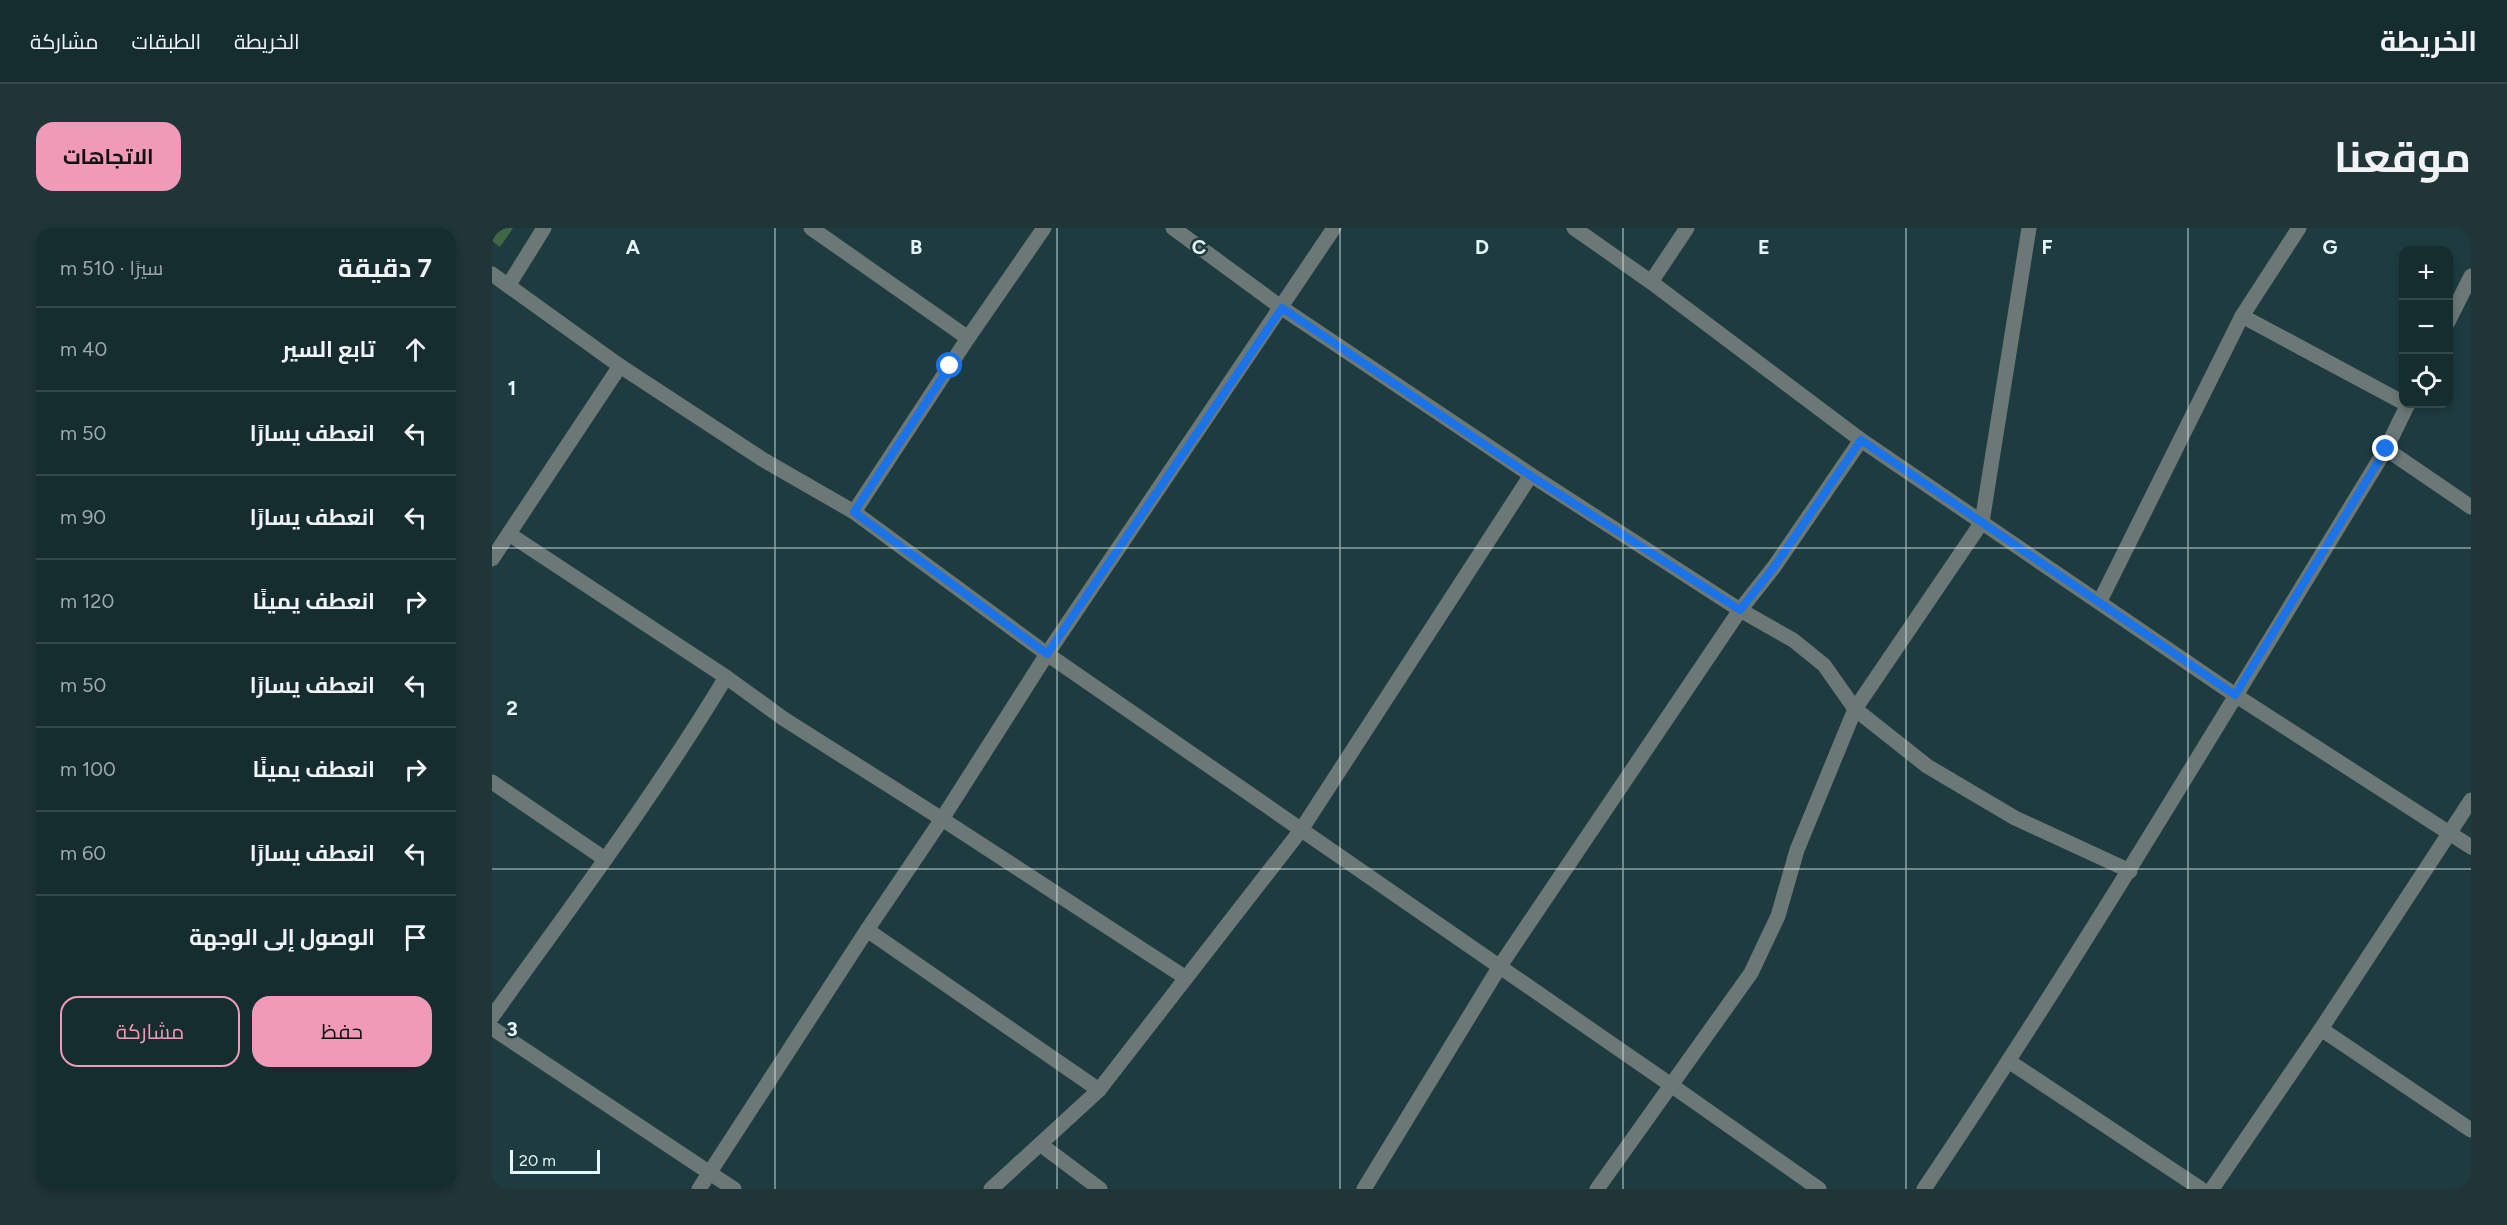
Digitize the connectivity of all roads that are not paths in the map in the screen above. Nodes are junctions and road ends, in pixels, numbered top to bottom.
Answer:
1 (544, 228) edge
2 (1044, 228) edge
3 (1173, 228) edge
4 (1334, 228) edge
5 (1574, 228) edge
6 (1687, 228) edge
7 (2029, 228) edge
8 (2299, 228) edge
9 (819, 230) edge
10 (492, 274) edge
11 (2471, 276) edge
12 (1651, 282) junction
13 (508, 286) junction
14 (1282, 308) junction
15 (2453, 312) edge
16 (2242, 316) junction
17 (968, 338) junction
18 (620, 366) junction
19 (2399, 400) edge
20 (2404, 408) edge
21 (1861, 440) junction
22 (2386, 449) junction
23 (1531, 476) junction
24 (2471, 507) edge
25 (854, 512) junction
26 (1982, 522) junction
27 (509, 534) junction
28 (492, 559) edge
29 (2100, 602) junction
30 (1740, 610) junction
31 (1047, 654) junction
32 (726, 677) junction
33 (2235, 695) junction
34 (1855, 709) junction
35 (492, 782) edge
36 (2471, 800) edge
37 (942, 819) junction
38 (1301, 830) junction
39 (2450, 833) junction
40 (2471, 847) edge
41 (605, 859) junction
42 (2130, 871) junction
43 (867, 930) junction
44 (1500, 966) junction
45 (1186, 978) junction
46 (492, 1017) edge
47 (492, 1028) edge
48 (2321, 1029) junction
49 (2010, 1062) junction
50 (1671, 1085) junction
51 (1099, 1090) junction
52 (2471, 1130) edge
53 (1040, 1144) junction
54 (709, 1173) junction
55 (699, 1189) edge
56 (734, 1189) edge
57 (991, 1189) edge
58 (1100, 1189) edge
59 (1364, 1189) edge
60 (1597, 1189) edge
61 (1819, 1189) edge
62 (1924, 1189) edge
63 (2201, 1189) edge
64 (2212, 1189) edge

1 - 13 street
2 - 17 street
3 - 14 street
4 - 14 street
5 - 12 street
6 - 12 street
7 - 26 street
8 - 16 street
9 - 17 street
10 - 13 street
11 - 15 street
12 - 21 street
13 - 18 street
14 - 23 street
14 - 31 street
16 - 19 street
16 - 29 street
17 - 25 street
18 - 25 street
18 - 27 street
20 - 22 street
21 - 26 street
21 - 30 street
22 - 24 street
22 - 33 street
23 - 30 street
23 - 38 street
25 - 31 street
26 - 29 street
26 - 34 street
27 - 28 street
27 - 32 street
29 - 33 street
30 - 34 street
30 - 44 street
31 - 37 street
31 - 38 street
32 - 37 street
32 - 41 street
33 - 39 street
33 - 42 street
34 - 42 street
34 - 50 street
35 - 41 street
36 - 39 street
37 - 43 street
37 - 45 street
38 - 44 street
38 - 45 street
39 - 40 street
39 - 48 street
41 - 46 street
42 - 49 street
43 - 51 street
43 - 54 street
44 - 50 street
44 - 59 street
45 - 51 street
47 - 54 street
48 - 52 street
48 - 64 street
49 - 62 street
49 - 63 street
50 - 60 street
50 - 61 street
51 - 53 street
53 - 57 street
53 - 58 street
54 - 55 street
54 - 56 street

